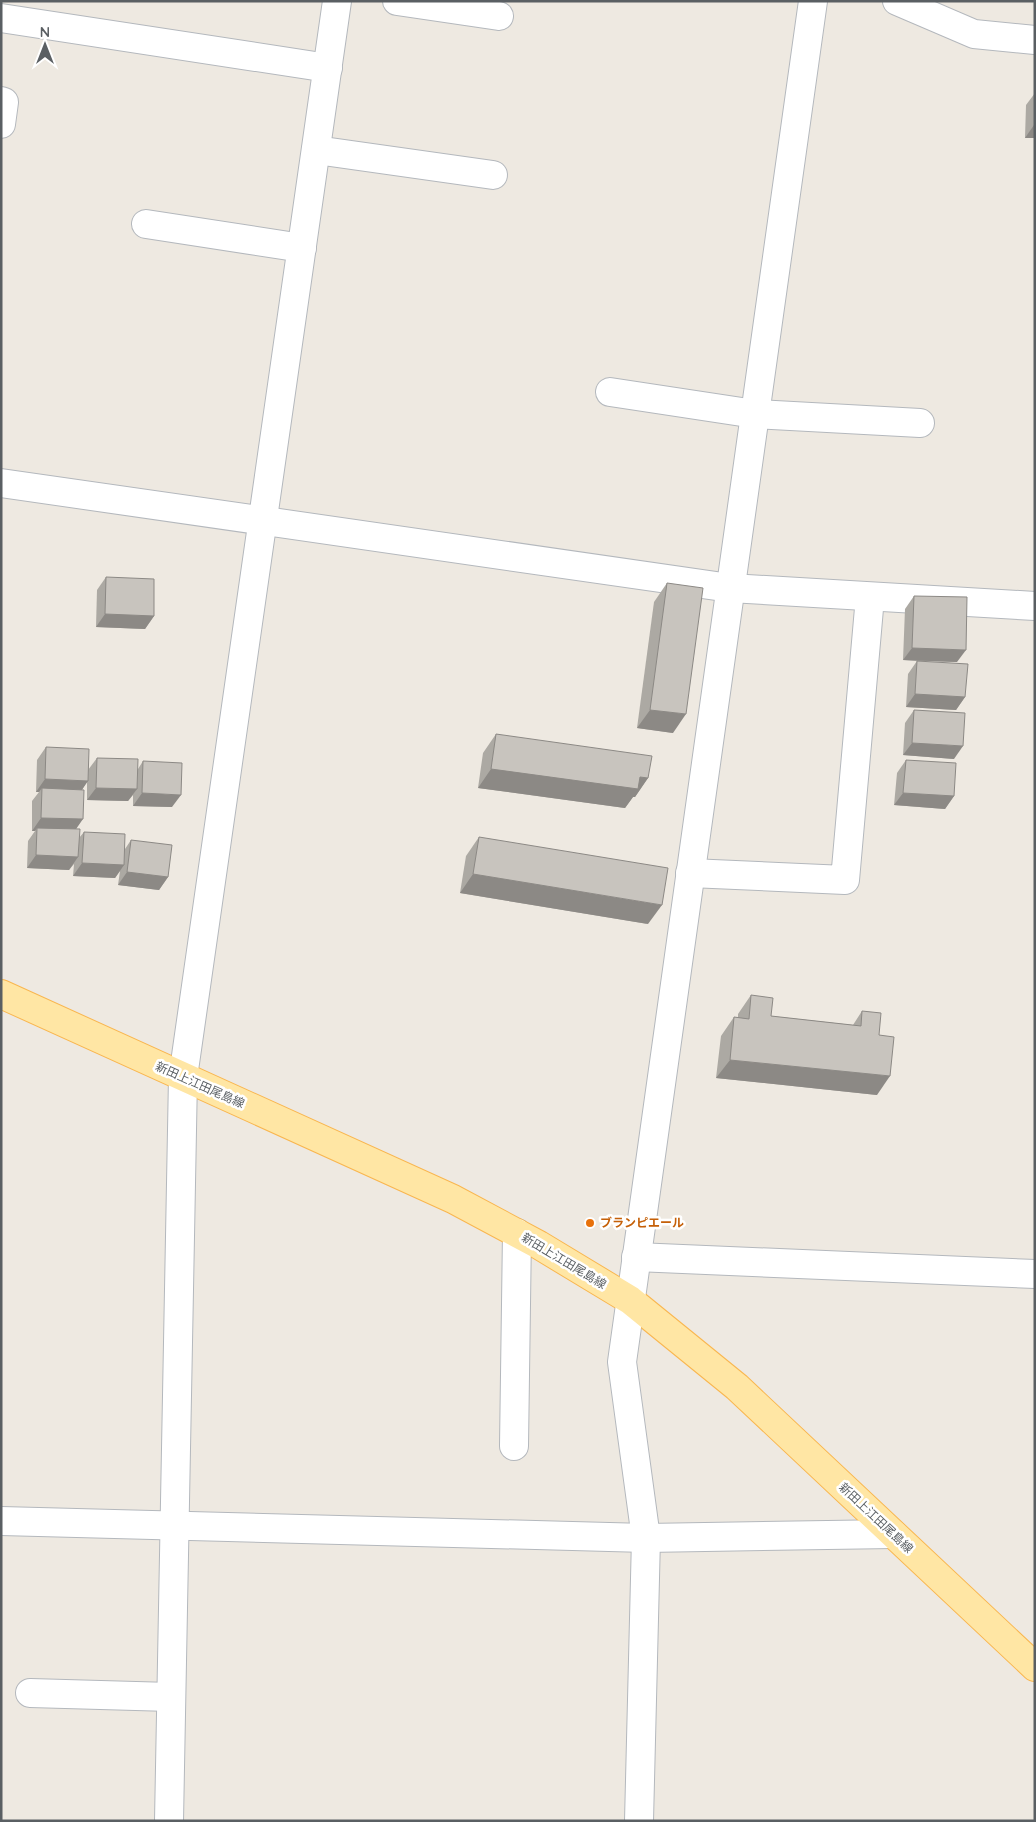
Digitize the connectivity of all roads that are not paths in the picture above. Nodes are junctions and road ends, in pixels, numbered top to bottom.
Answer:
1 (337, 1) edge
2 (397, 1) edge
3 (813, 1) edge
4 (897, 1) edge
5 (499, 16) dead end
6 (1, 18) edge
7 (1035, 40) edge
8 (328, 68) junction
9 (1, 101) edge
10 (1, 124) edge
11 (316, 150) junction
12 (493, 175) dead end
13 (146, 224) dead end
14 (302, 248) junction
15 (610, 392) dead end
16 (754, 414) junction
17 (920, 423) dead end
18 (1, 483) edge
19 (263, 520) junction
20 (730, 588) junction
21 (870, 597) junction
22 (1035, 606) edge
23 (690, 873) junction
24 (1, 994) edge
25 (184, 1077) junction
26 (517, 1233) junction
27 (636, 1257) junction
28 (1035, 1274) edge
29 (630, 1300) junction
30 (514, 1446) dead end
31 (1, 1521) edge
32 (175, 1524) junction
33 (893, 1534) junction
34 (646, 1538) junction
35 (1035, 1667) edge
36 (30, 1693) dead end
37 (172, 1697) junction
38 (169, 1821) edge
39 (639, 1821) edge

1 - 8 street
2 - 5 street
3 - 16 street
4 - 7 street
6 - 8 street
8 - 11 street
9 - 10 street
11 - 12 street
11 - 14 street
13 - 14 street
14 - 19 street
15 - 16 street
16 - 17 street
16 - 20 street
18 - 19 street
19 - 20 street
19 - 25 street
20 - 21 street
20 - 23 street
21 - 22 street
21 - 23 street
23 - 27 street
24 - 25 main road, 新田上江田尾島線
25 - 26 main road, 新田上江田尾島線
25 - 32 street
26 - 29 main road, 新田上江田尾島線
26 - 30 street
27 - 28 street
27 - 29 street
29 - 33 main road, 新田上江田尾島線
29 - 34 street
31 - 32 street
32 - 34 street
32 - 37 street
33 - 34 street
33 - 35 main road, 新田上江田尾島線
34 - 39 street
36 - 37 street
37 - 38 street

